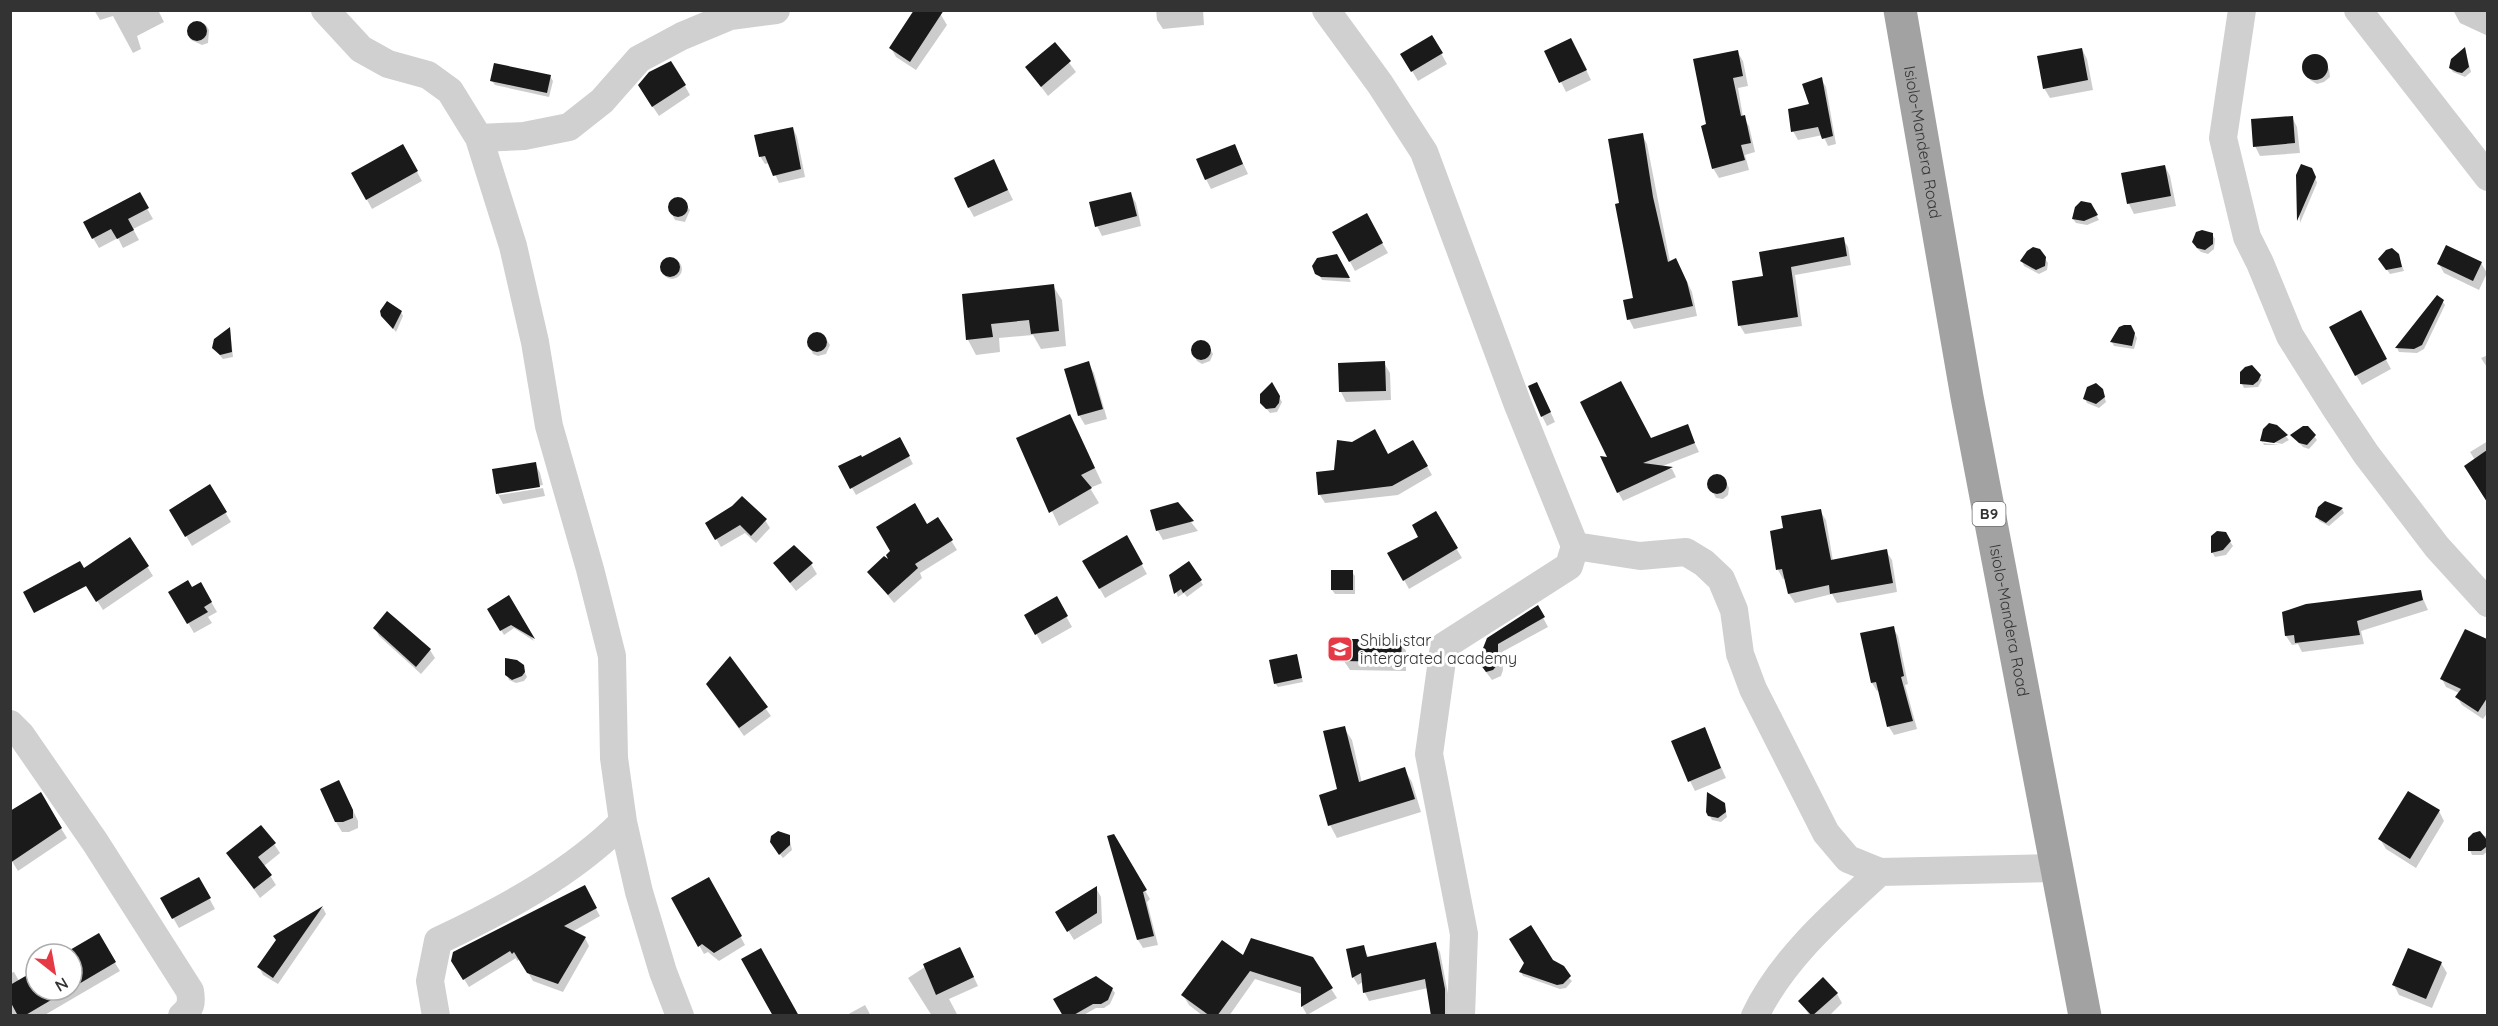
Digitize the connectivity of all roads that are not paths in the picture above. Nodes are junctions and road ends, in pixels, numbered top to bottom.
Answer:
1 (325, 10) edge
2 (776, 10) edge
3 (1326, 10) edge
4 (1900, 10) edge
5 (2242, 10) edge
6 (2358, 10) edge
7 (479, 138) junction
8 (2487, 177) edge
9 (1575, 546) junction
10 (2487, 603) edge
11 (10, 724) edge
12 (623, 822) junction
13 (2057, 868) junction
14 (1880, 872) junction
15 (182, 1016) edge
16 (436, 1016) edge
17 (680, 1016) edge
18 (1461, 1016) edge
19 (1755, 1016) edge
20 (2085, 1016) edge

1 - 7 street
2 - 7 street
3 - 9 street
4 - 13 highway, Isiolo-Mandera Road / B9
5 - 10 street
6 - 8 street
7 - 12 street
9 - 14 street
9 - 18 street
11 - 15 street
12 - 16 street
12 - 17 street
13 - 14 street
13 - 20 highway, Isiolo-Mandera Road / B9
14 - 19 street

